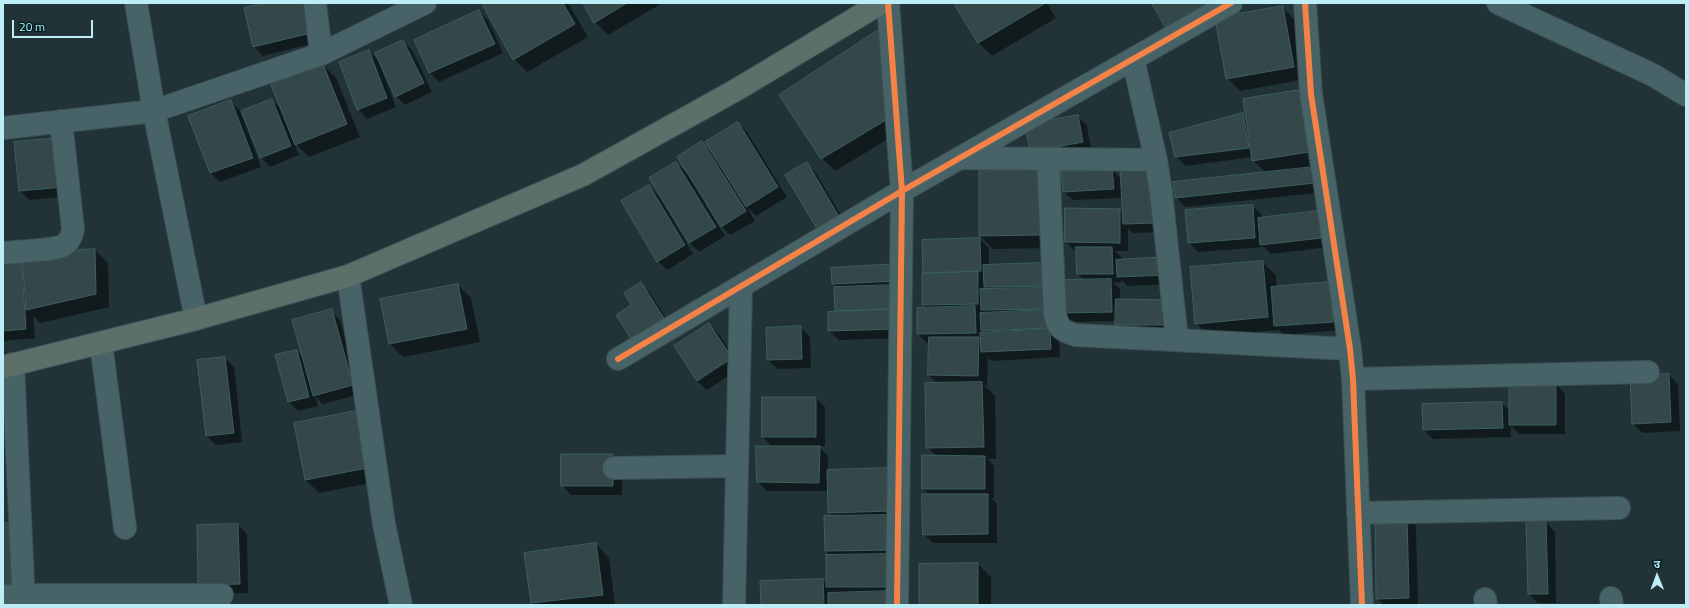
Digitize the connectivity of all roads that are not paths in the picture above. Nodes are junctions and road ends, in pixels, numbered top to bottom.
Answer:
1 (136, 3) edge
2 (315, 3) edge
3 (425, 3) edge
4 (881, 3) edge
5 (888, 3) edge
6 (1231, 3) edge
7 (1305, 3) edge
8 (1498, 3) edge
9 (855, 10) edge
10 (321, 54) junction
11 (1133, 59) junction
12 (1686, 96) edge
13 (154, 111) junction
14 (61, 121) junction
15 (3, 128) edge
16 (958, 158) junction
17 (1048, 159) junction
18 (1156, 160) junction
19 (902, 190) junction
20 (3, 252) edge
21 (348, 276) junction
22 (741, 286) junction
23 (196, 319) junction
24 (1176, 340) junction
25 (102, 343) junction
26 (1350, 349) junction
27 (618, 359) dead end
28 (8, 366) edge
29 (1648, 372) dead end
30 (1353, 379) junction
31 (737, 466) junction
32 (614, 468) dead end
33 (1619, 508) dead end
34 (1358, 513) junction
35 (125, 528) dead end
36 (222, 595) dead end
37 (17, 599) edge
38 (402, 605) edge
39 (734, 605) edge
40 (897, 605) edge
41 (1362, 605) edge

1 - 13 street
2 - 10 street
3 - 10 street
4 - 9 main road
5 - 19 street
6 - 11 street
7 - 26 street
8 - 12 street
9 - 21 main road
10 - 13 street
11 - 16 street
11 - 18 street
13 - 14 street
13 - 23 street
14 - 15 street
14 - 20 street
16 - 17 street
16 - 19 street
17 - 18 street
17 - 24 street
18 - 24 street
19 - 22 street
19 - 40 street
21 - 23 main road
21 - 38 street
22 - 27 street
22 - 31 street
23 - 25 main road
24 - 26 street
25 - 28 main road
25 - 35 street
26 - 30 street
28 - 37 street
29 - 30 street
30 - 34 street
31 - 32 street
31 - 39 street
33 - 34 street
34 - 41 street
36 - 37 street

